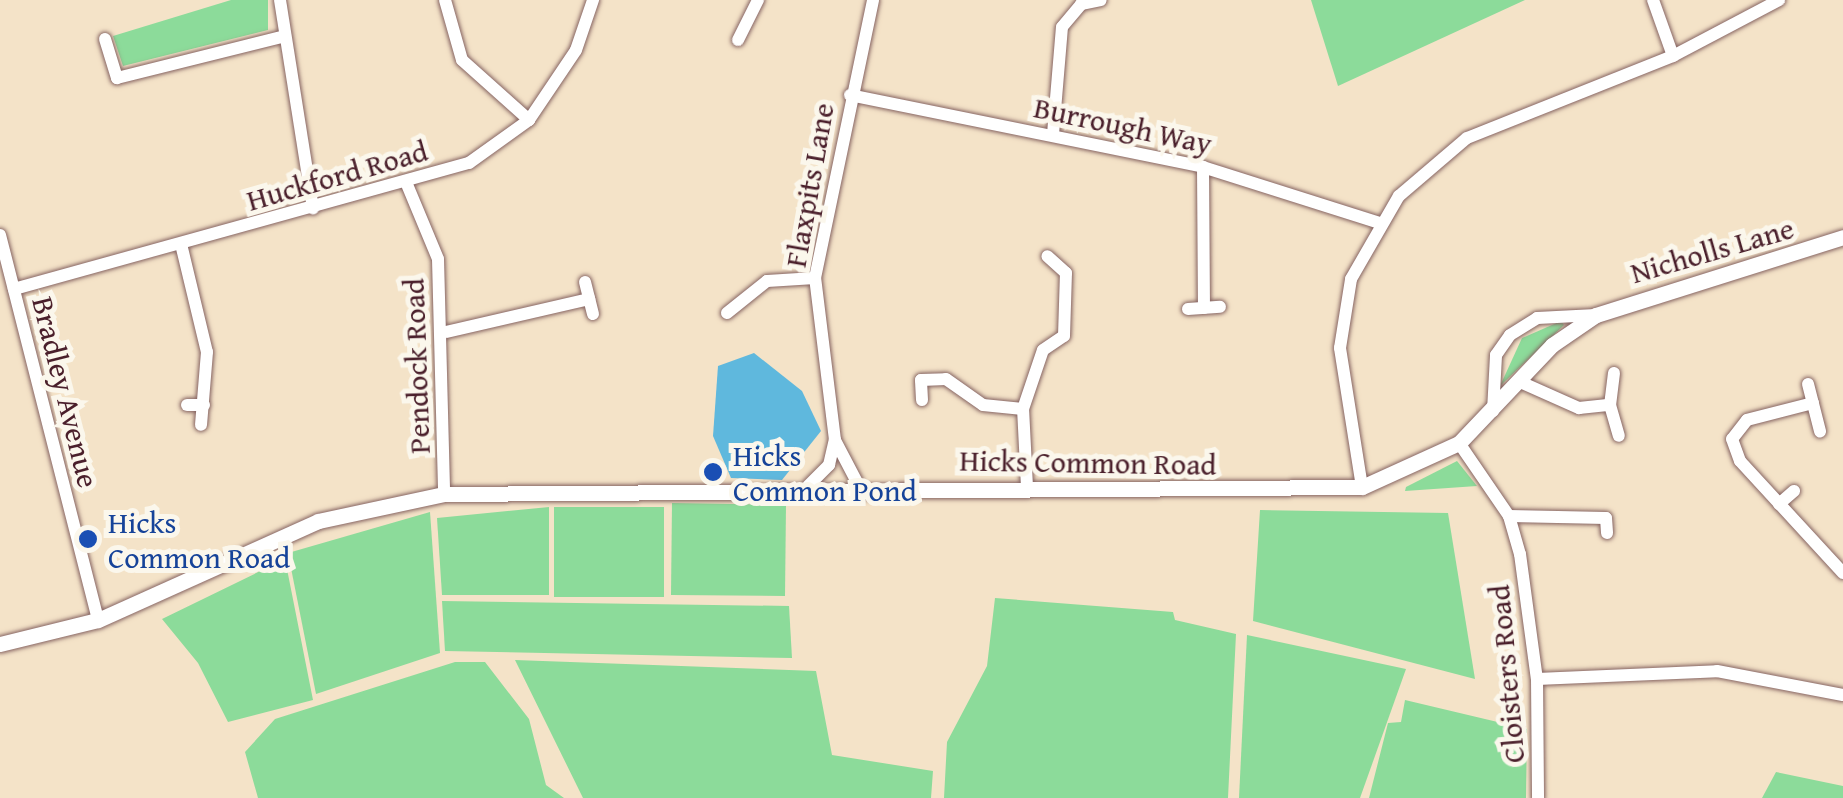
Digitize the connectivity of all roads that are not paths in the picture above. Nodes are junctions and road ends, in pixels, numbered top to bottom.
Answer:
1 (280, 0) edge
2 (445, 0) edge
3 (594, 0) edge
4 (758, 0) edge
5 (872, 0) edge
6 (1102, 0) edge
7 (1653, 0) edge
8 (1779, 0) edge
9 (285, 36) junction
10 (105, 39) dead end
11 (738, 40) dead end
12 (1674, 56) junction
13 (850, 95) junction
14 (529, 120) junction
15 (1053, 134) junction
16 (1202, 167) junction
17 (406, 182) junction
18 (313, 208) junction
19 (1380, 223) junction
20 (0, 235) edge
21 (1843, 237) edge
22 (182, 244) junction
23 (1047, 256) dead end
24 (815, 278) junction
25 (584, 282) dead end
26 (14, 289) junction
27 (589, 299) junction
28 (1220, 307) dead end
29 (1204, 308) junction
30 (1188, 309) dead end
31 (727, 312) dead end
32 (593, 314) dead end
33 (1596, 315) junction
34 (446, 332) junction
35 (1614, 373) dead end
36 (1518, 381) junction
37 (1808, 384) dead end
38 (922, 400) dead end
39 (1813, 403) junction
40 (187, 405) dead end
41 (204, 405) junction
42 (1610, 405) junction
43 (1022, 408) junction
44 (1492, 411) junction
45 (201, 425) dead end
46 (1820, 431) dead end
47 (1619, 436) dead end
48 (835, 440) junction
49 (1459, 443) junction
50 (808, 486) junction
51 (858, 486) junction
52 (1362, 487) junction
53 (1027, 488) junction
54 (1794, 491) dead end
55 (444, 494) junction
56 (1779, 504) junction
57 (1509, 516) junction
58 (1607, 533) dead end
59 (1843, 574) edge
60 (98, 620) junction
61 (0, 644) edge
62 (1537, 679) junction
63 (1843, 695) edge
64 (1538, 798) edge

1 - 9 street
2 - 14 street
3 - 14 street, Huckford Road
4 - 11 street
5 - 13 street, Flaxpits Lane
6 - 15 street
7 - 12 street
8 - 12 street
9 - 10 street
9 - 18 street
12 - 19 street
13 - 15 street, Burrough Way
13 - 24 street, Flaxpits Lane
14 - 17 street, Huckford Road
15 - 16 street, Burrough Way
16 - 19 street, Burrough Way
16 - 29 street
17 - 18 street, Huckford Road
17 - 34 street, Pendock Road
18 - 22 street, Huckford Road
19 - 52 street
20 - 26 street, Bradley Avenue
21 - 33 street, Nicholls Lane
22 - 26 street, Huckford Road
22 - 41 street
23 - 43 street
24 - 31 street
24 - 48 street, Flaxpits Lane
25 - 27 street
26 - 60 street, Bradley Avenue
27 - 32 street
27 - 34 street
28 - 29 street
29 - 30 street
33 - 36 street, Nicholls Lane
33 - 44 street, Nicholls Lane
34 - 55 street, Pendock Road
35 - 42 street
36 - 42 street
36 - 44 street, Nicholls Lane
37 - 39 street
38 - 43 street
39 - 46 street
39 - 56 street
40 - 41 street
41 - 45 street
42 - 47 street
43 - 53 street
44 - 49 street, Nicholls Lane
48 - 50 street
48 - 51 street, Flaxpits Lane
49 - 52 street, Nicholls Lane
49 - 57 street, Cloisters Road
50 - 51 street, Hicks Common Road
50 - 55 street, Hicks Common Road
51 - 53 street, Hicks Common Road
52 - 53 street, Hicks Common Road
54 - 56 street
55 - 60 street, Hicks Common Road
56 - 59 street
57 - 58 street
57 - 62 street, Cloisters Road
60 - 61 street, Hicks Common Road
62 - 63 street
62 - 64 street, Cloisters Road

